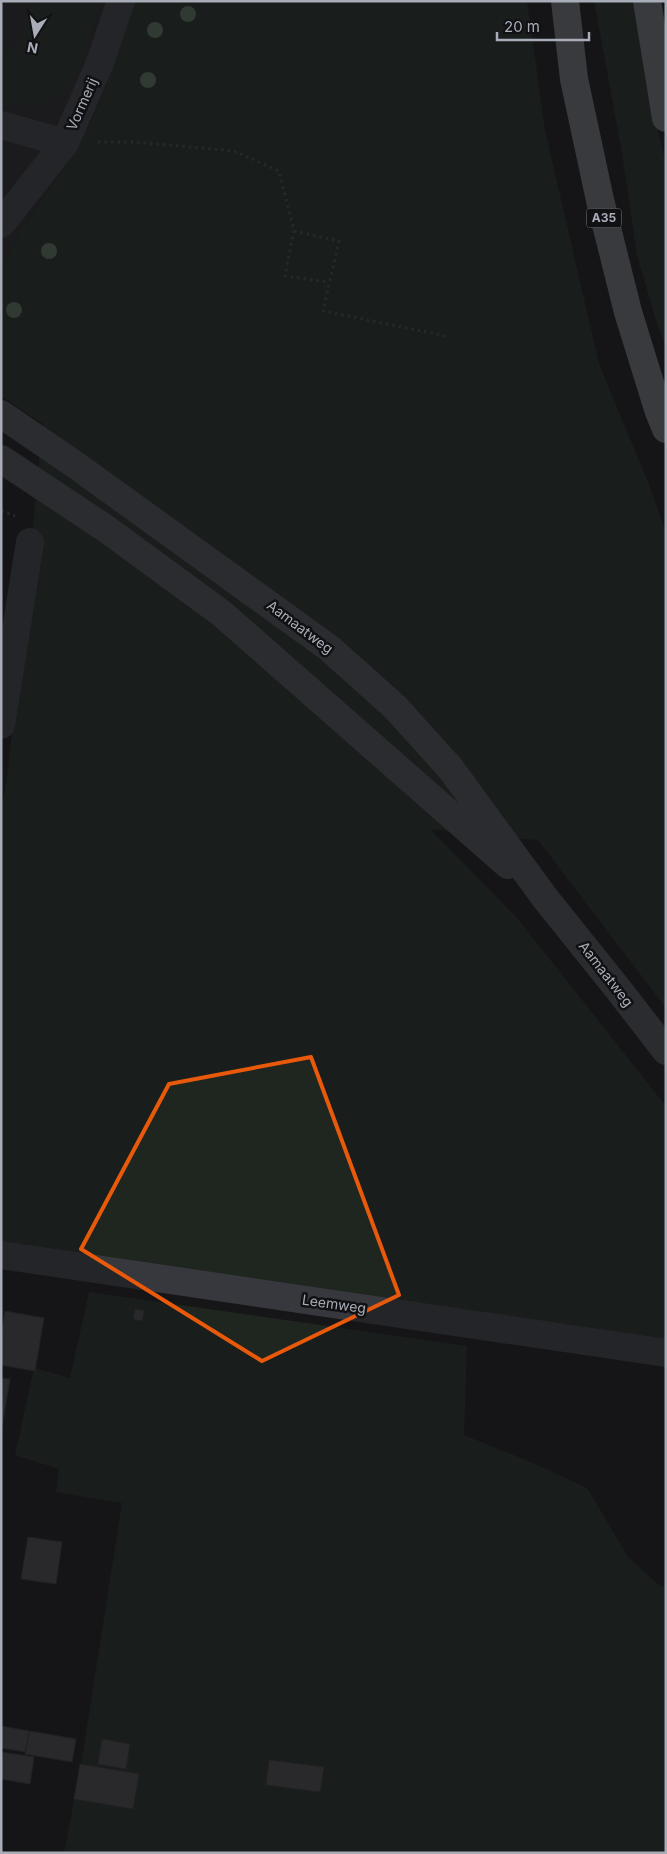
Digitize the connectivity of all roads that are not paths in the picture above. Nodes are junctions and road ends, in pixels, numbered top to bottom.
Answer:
1 (120, 1) edge
2 (565, 1) edge
3 (647, 1) edge
4 (666, 118) edge
5 (1, 125) edge
6 (65, 143) junction
7 (2, 225) edge
8 (1, 414) edge
9 (666, 429) edge
10 (1, 459) edge
11 (30, 542) dead end
12 (1, 725) edge
13 (545, 898) junction
14 (666, 1052) edge
15 (1, 1255) edge
16 (666, 1353) edge

1 - 6 street, Vormerij
2 - 9 highway, A35
3 - 4 highway
5 - 6 street, Vormerij
6 - 7 street
8 - 13 main road, Aamaatweg
10 - 13 main road, Aamaatweg
11 - 12 street
13 - 14 main road, Aamaatweg
15 - 16 street, Leemweg

